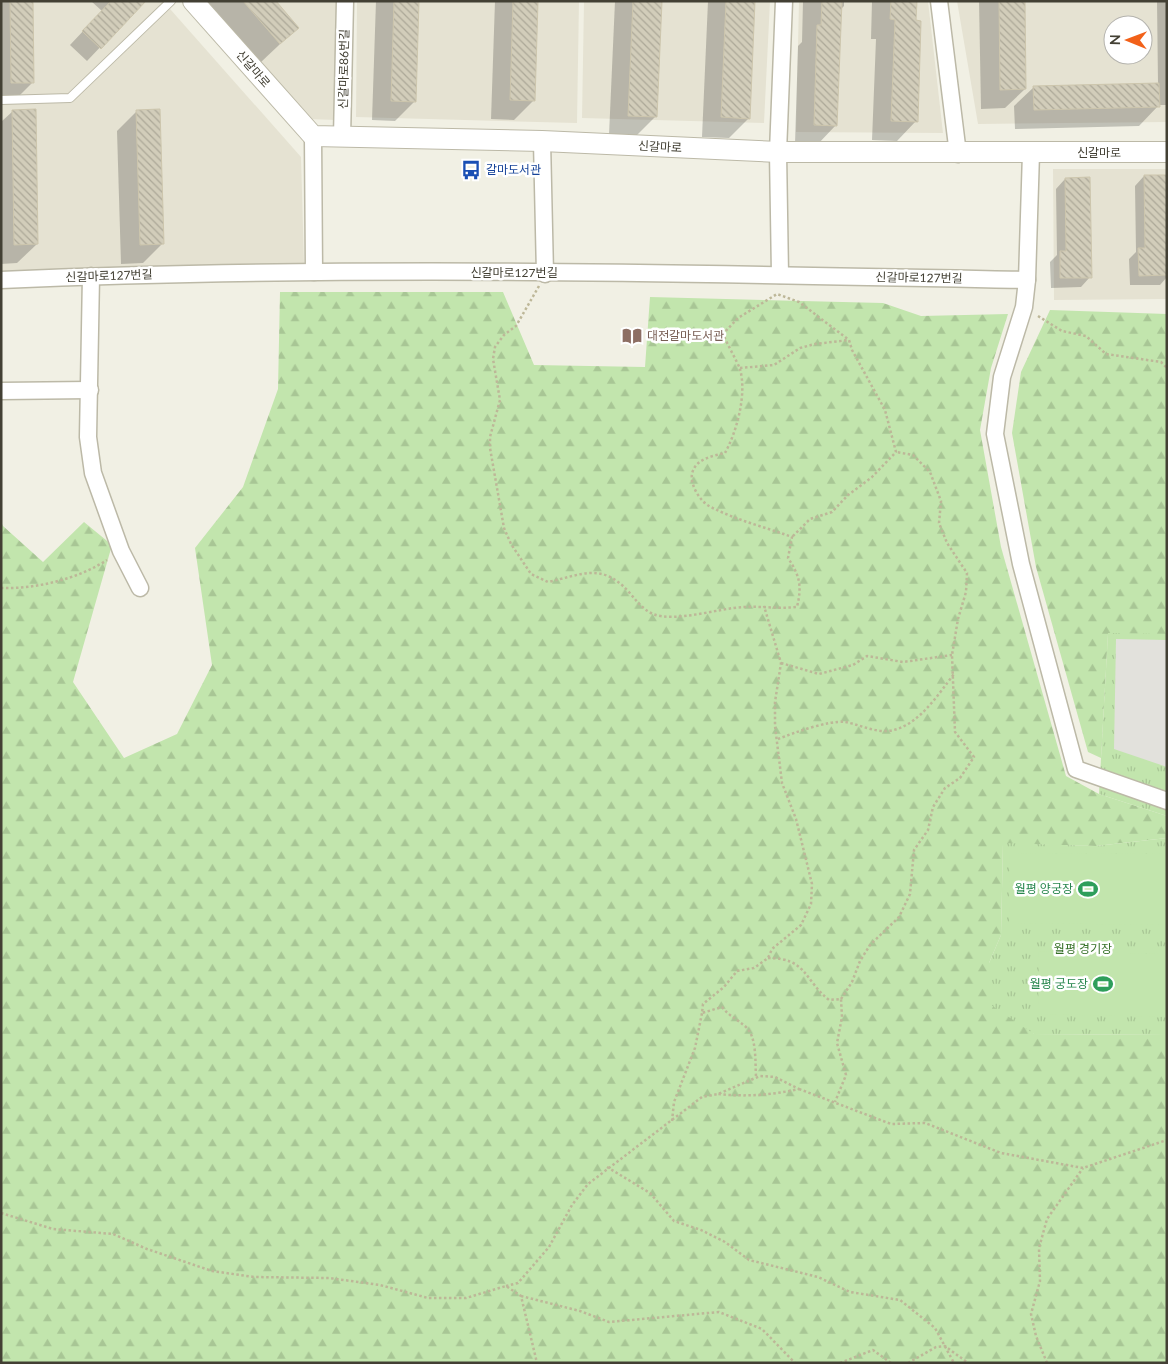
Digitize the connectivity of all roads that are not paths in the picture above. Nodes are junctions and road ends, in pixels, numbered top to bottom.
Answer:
1 (171, 1) edge
2 (193, 1) edge
3 (345, 1) edge
4 (784, 1) edge
5 (939, 1) edge
6 (1, 100) edge
7 (313, 136) junction
8 (342, 137) junction
9 (542, 141) junction
10 (778, 152) junction
11 (1167, 152) edge
12 (1031, 153) junction
13 (958, 154) junction
14 (314, 272) junction
15 (545, 274) junction
16 (780, 275) junction
17 (91, 276) junction
18 (1, 280) edge
19 (1027, 280) junction
20 (90, 390) junction
21 (1, 391) edge
22 (140, 588) dead end
23 (1167, 801) edge

1 - 6 lane
2 - 7 street, 신갈마로
3 - 8 street, 신갈마로86번길
4 - 10 street
5 - 13 street
7 - 8 street, 신갈마로
7 - 14 street
8 - 9 street, 신갈마로
9 - 10 street, 신갈마로
9 - 15 street
10 - 13 street, 신갈마로
10 - 16 street
11 - 12 street, 신갈마로
12 - 13 street, 신갈마로
12 - 19 street
14 - 15 street, 신갈마로127번길
14 - 17 street, 신갈마로127번길
15 - 16 street, 신갈마로127번길
16 - 19 street, 신갈마로127번길
17 - 18 street, 신갈마로127번길
17 - 20 street
19 - 23 street
20 - 21 street
20 - 22 street

